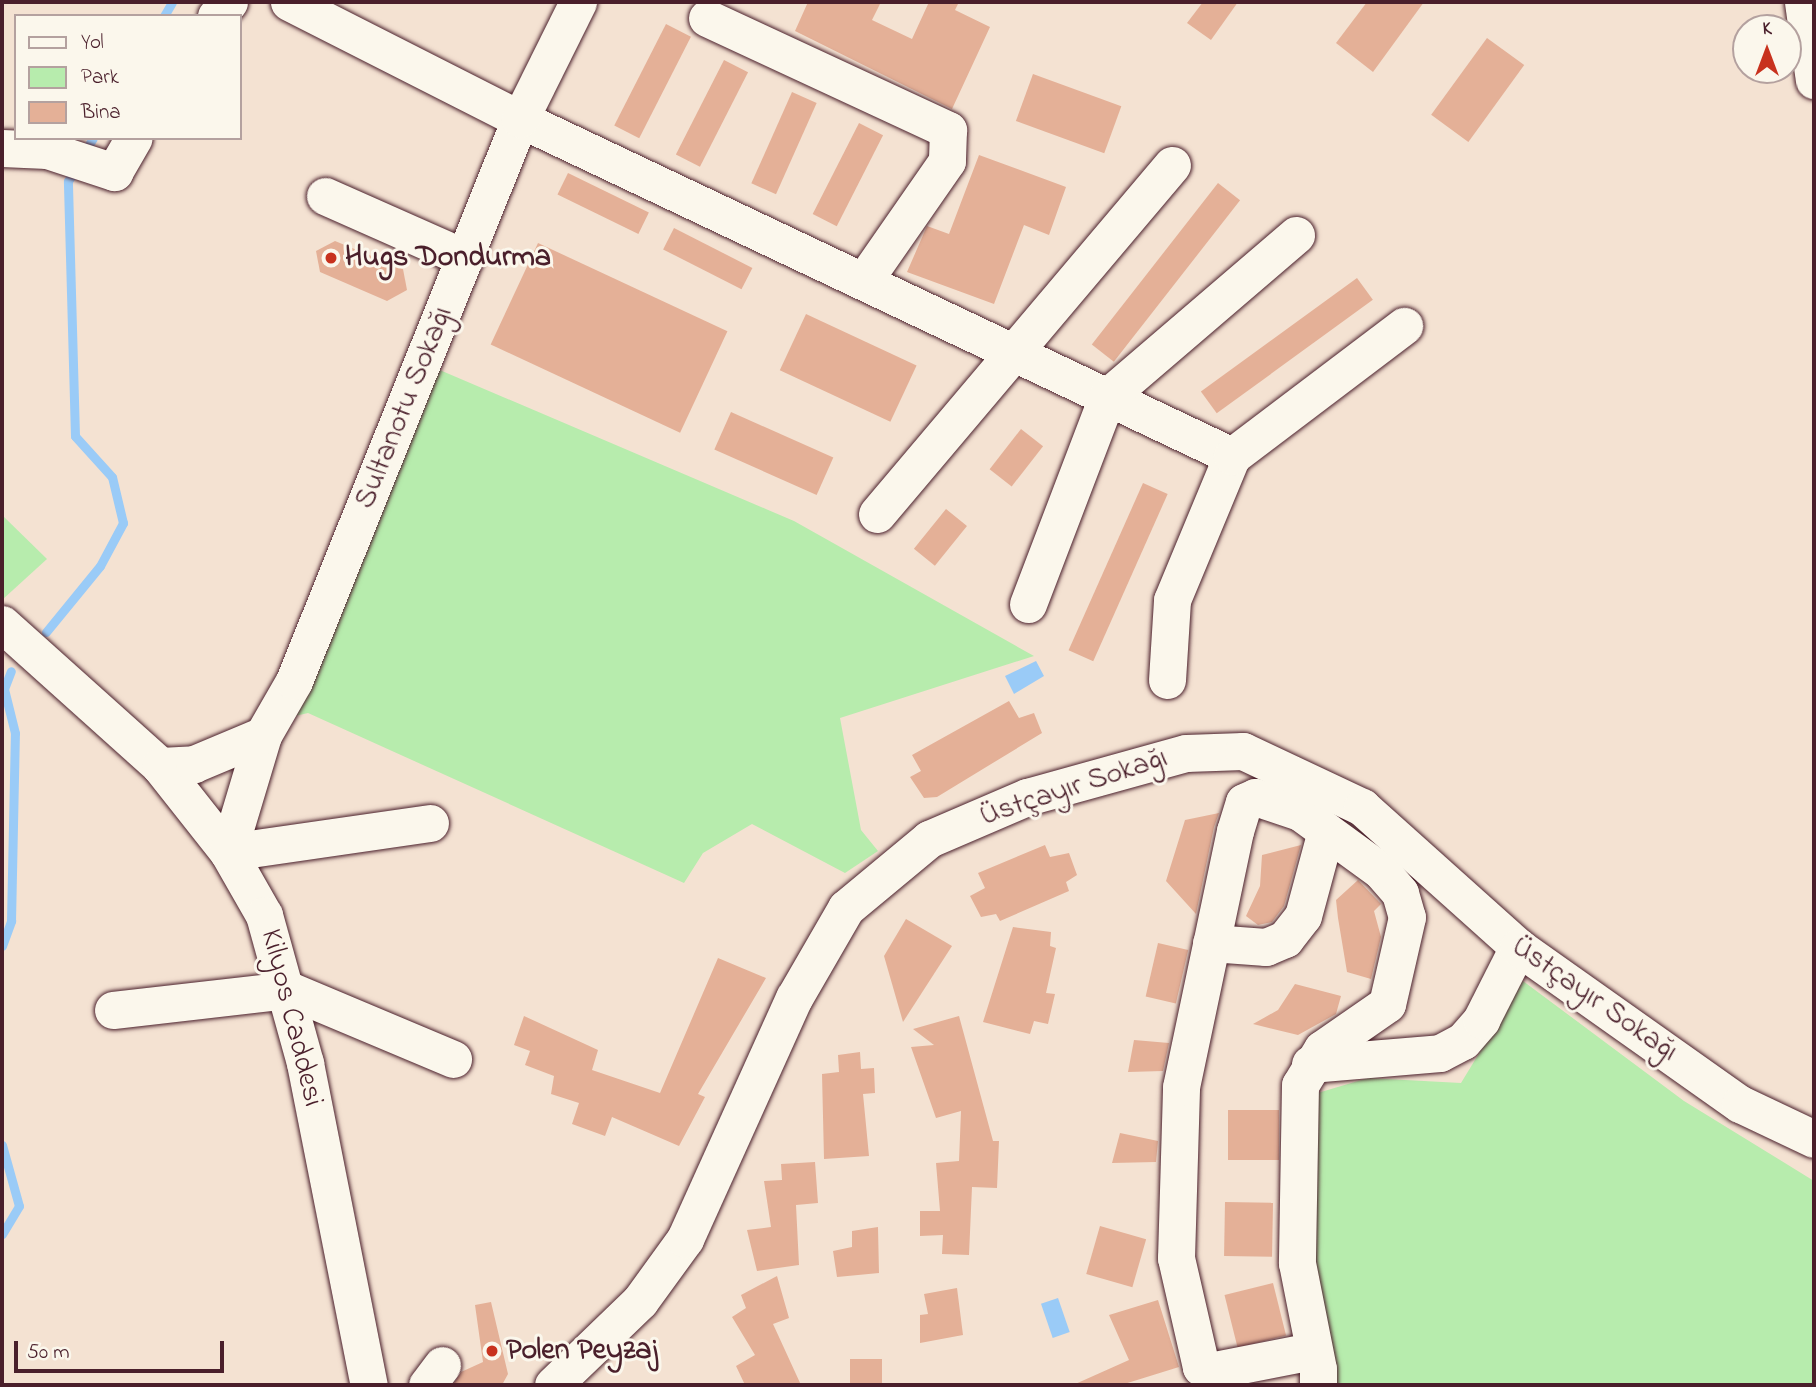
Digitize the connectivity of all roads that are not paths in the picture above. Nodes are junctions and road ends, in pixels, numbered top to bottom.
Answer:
1 (289, 2) edge
2 (578, 2) edge
3 (1803, 2) edge
4 (707, 18) dead end
5 (1814, 80) edge
6 (520, 119) junction
7 (133, 140) edge
8 (2, 148) edge
9 (1172, 165) dead end
10 (325, 196) dead end
11 (1296, 234) dead end
12 (465, 258) junction
13 (865, 279) junction
14 (1404, 326) dead end
15 (1010, 351) junction
16 (1107, 397) junction
17 (1232, 456) junction
18 (877, 514) dead end
19 (1028, 604) dead end
20 (2, 624) edge
21 (1167, 680) dead end
22 (262, 736) junction
23 (160, 766) junction
24 (430, 823) dead end
25 (1326, 831) junction
26 (228, 852) junction
27 (1211, 943) junction
28 (1518, 947) junction
29 (289, 990) junction
30 (113, 1010) dead end
31 (453, 1059) dead end
32 (1310, 1065) junction
33 (1814, 1139) edge
34 (1315, 1368) edge
35 (369, 1385) edge
36 (553, 1385) edge

1 - 6 street
2 - 6 street, Sultanotu Sokağı
3 - 5 street
4 - 13 street
6 - 12 street, Sultanotu Sokağı
6 - 13 street
7 - 8 street
9 - 15 street
10 - 12 street
11 - 16 street
12 - 22 street, Sultanotu Sokağı
13 - 15 street
14 - 17 street
15 - 16 street
15 - 18 street
16 - 17 street
16 - 19 street
17 - 21 street
20 - 23 street, Kilyos Caddesi
22 - 23 street
22 - 26 street, Sultanotu Sokağı
23 - 26 street, Kilyos Caddesi
24 - 26 street
25 - 27 street
25 - 27 street
25 - 32 street
26 - 29 street, Kilyos Caddesi
27 - 34 street
28 - 32 street
28 - 33 street, Üstçayır Sokağı
28 - 36 street, Üstçayır Sokağı
29 - 30 street
29 - 31 street
29 - 35 street, Kilyos Caddesi
32 - 34 street

